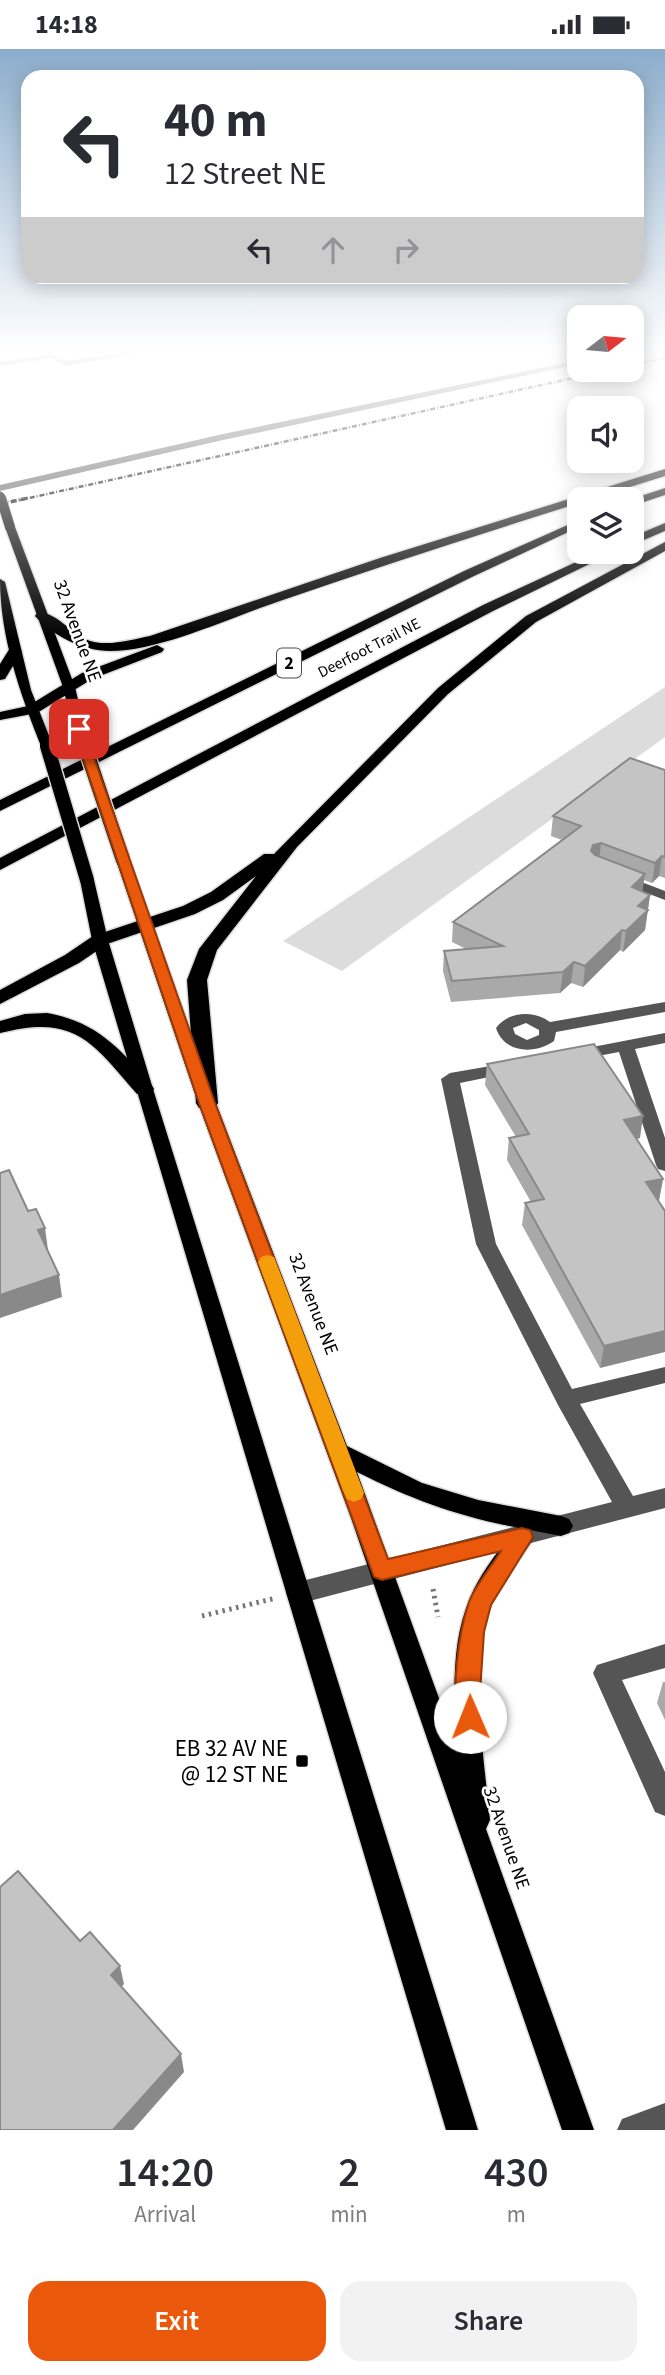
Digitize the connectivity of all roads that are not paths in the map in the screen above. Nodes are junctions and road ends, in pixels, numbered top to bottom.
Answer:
1 (183, 446) edge
2 (665, 472) edge
3 (0, 488) edge
4 (665, 491) edge
5 (0, 496) edge
6 (644, 499) edge
7 (665, 527) edge
8 (567, 529) edge
9 (644, 536) edge
10 (665, 546) edge
11 (384, 561) junction
12 (582, 564) edge
13 (0, 582) edge
14 (42, 616) junction
15 (15, 650) junction
16 (0, 676) edge
17 (69, 687) junction
18 (32, 710) junction
19 (0, 716) edge
20 (0, 806) edge
21 (291, 843) junction
22 (0, 866) edge
23 (609, 873) edge
24 (665, 896) edge
25 (146, 924) junction
26 (100, 940) junction
27 (0, 999) edge
28 (665, 1007) edge
29 (0, 1027) edge
30 (547, 1028) dead end
31 (665, 1038) edge
32 (625, 1046) junction
33 (144, 1089) junction
34 (207, 1103) junction
35 (665, 1165) edge
36 (665, 1375) edge
37 (566, 1399) junction
38 (340, 1453) junction
39 (665, 1498) edge
40 (627, 1507) junction
41 (561, 1526) junction
42 (522, 1537) junction
43 (382, 1570) junction
44 (298, 1593) junction
45 (665, 1656) edge
46 (665, 1802) edge
47 (477, 1841) junction
48 (665, 2119) edge
49 (460, 2126) edge
50 (578, 2130) edge
51 (633, 2130) edge

1 - 3 street
2 - 11 highway
4 - 6 highway
5 - 14 main road, 32 Avenue NE, bridge
7 - 9 highway
8 - 20 highway, Deerfoot Trail NE / 2
10 - 21 highway
11 - 14 highway
11 - 17 highway
12 - 22 highway, Deerfoot Trail NE / 2
13 - 15 main road
14 - 17 main road, 32 Avenue NE
15 - 16 highway
15 - 18 main road
17 - 18 highway
17 - 25 main road, 32 Avenue NE, bridge
18 - 19 highway
18 - 26 main road, bridge
21 - 25 highway
21 - 34 highway
23 - 24 street
25 - 26 highway
25 - 34 main road, 32 Avenue NE
26 - 27 highway
26 - 33 main road
28 - 30 street
29 - 33 highway
31 - 32 street
32 - 35 street
32 - 37 street
33 - 44 main road
34 - 38 main road, 32 Avenue NE
36 - 37 street
37 - 40 street
38 - 41 main road
38 - 43 main road, 32 Avenue NE
39 - 40 street
40 - 41 street
41 - 42 street
42 - 43 street
42 - 47 main road
43 - 44 street
43 - 47 main road, 32 Avenue NE
44 - 49 main road
45 - 46 street
47 - 50 main road, 32 Avenue NE
48 - 51 street

